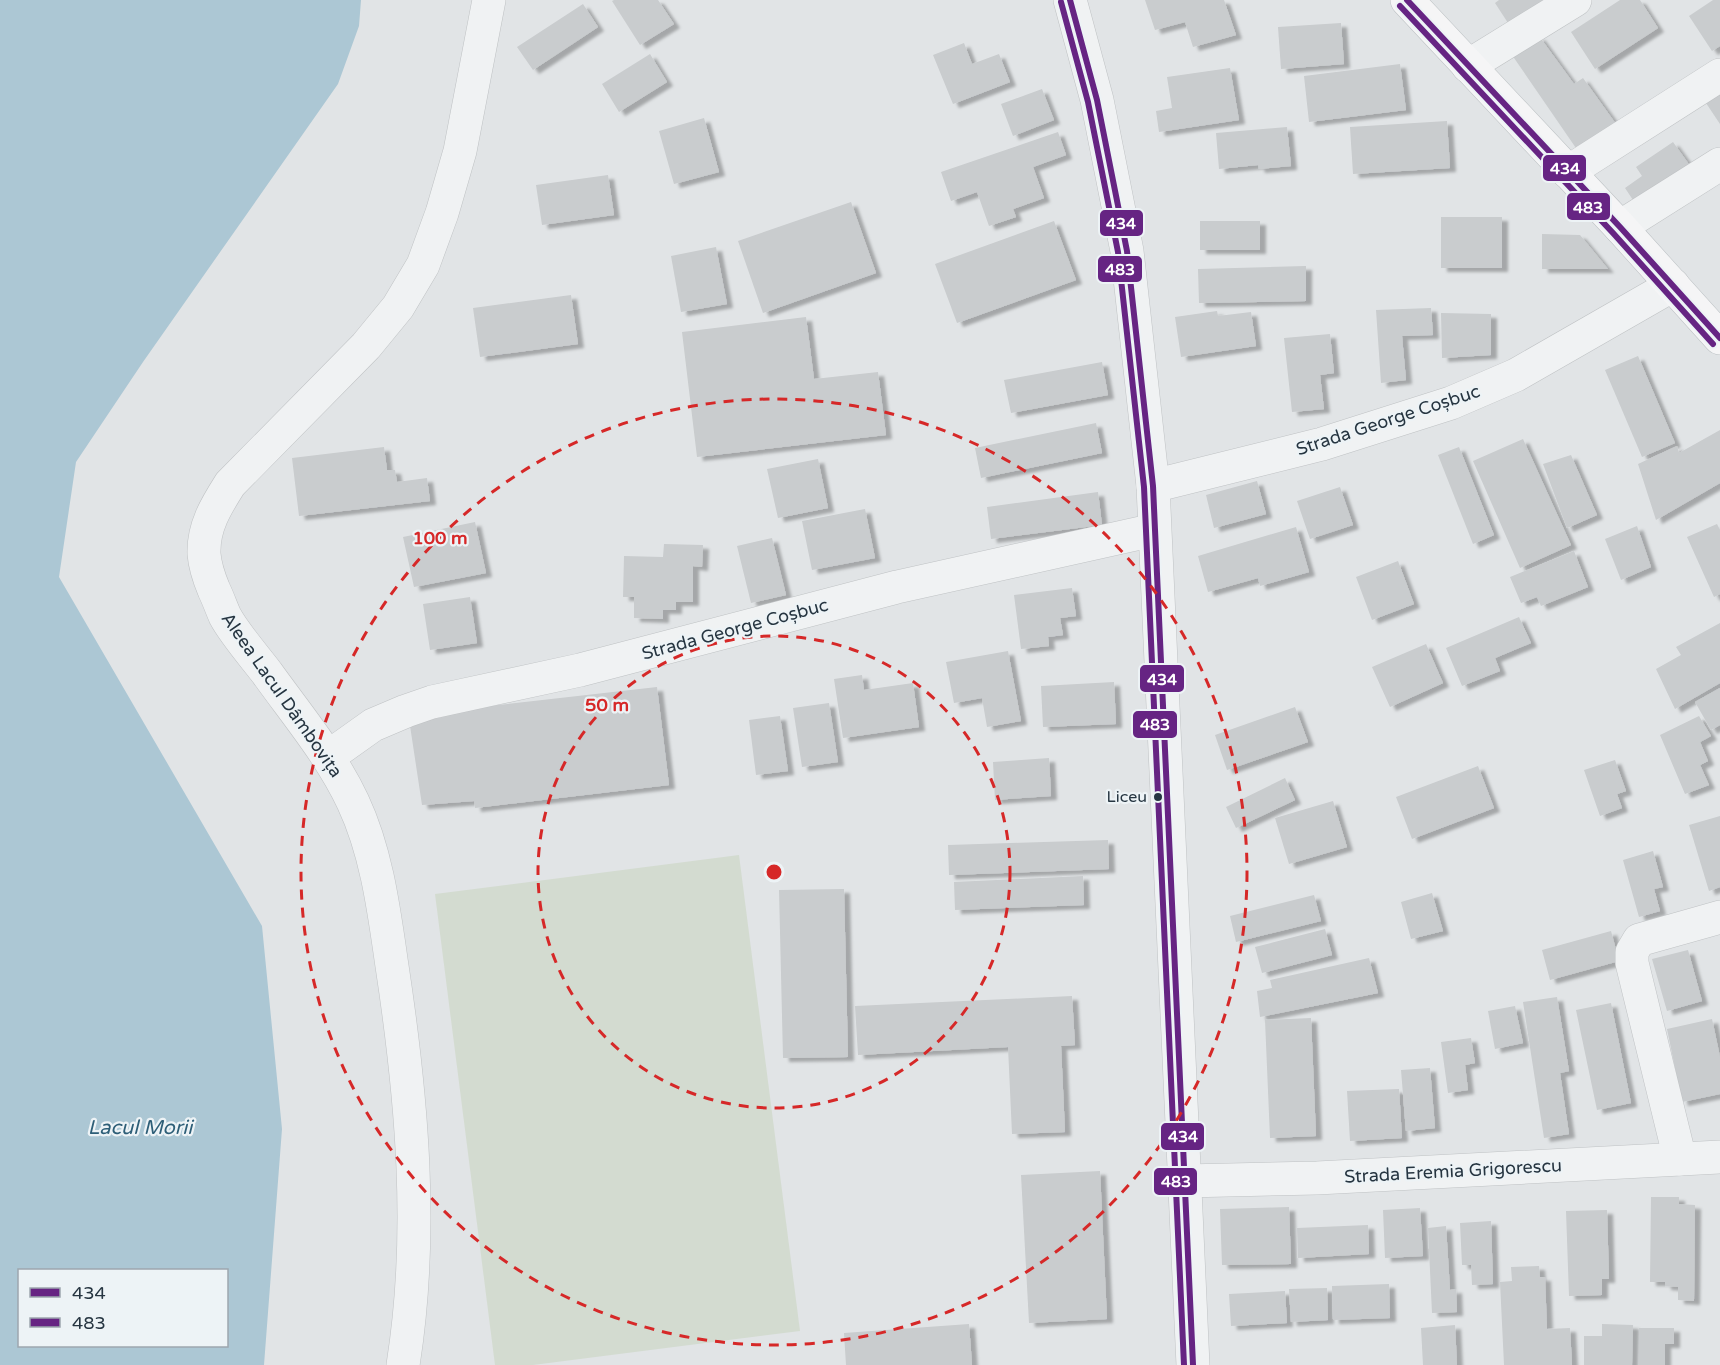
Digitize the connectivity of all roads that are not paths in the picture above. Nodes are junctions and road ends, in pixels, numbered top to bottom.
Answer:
1 (489, 0) edge
2 (1070, 0) edge
3 (1407, 0) edge
4 (1575, 0) edge
5 (1468, 66) junction
6 (1720, 75) edge
7 (1720, 164) edge
8 (1568, 172) junction
9 (1620, 227) junction
10 (1673, 285) junction
11 (1720, 338) edge
12 (1153, 486) junction
13 (1154, 530) junction
14 (328, 757) junction
15 (1720, 917) edge
16 (1720, 1157) edge
17 (1680, 1159) junction
18 (1185, 1181) junction
19 (403, 1365) edge
20 (1193, 1365) edge

1 - 14 street, Aleea Lacul Dâmbovița
2 - 12 street
3 - 5 main road
4 - 5 street
5 - 8 main road
6 - 8 street
7 - 9 street
8 - 9 main road
9 - 10 main road
10 - 11 main road
10 - 12 street, Strada George Coșbuc
12 - 13 street
13 - 14 street, Strada George Coșbuc
13 - 18 street
14 - 19 street, Aleea Lacul Dâmbovița
15 - 17 street
16 - 17 street, Strada Eremia Grigorescu
17 - 18 street, Strada Eremia Grigorescu
18 - 20 street

